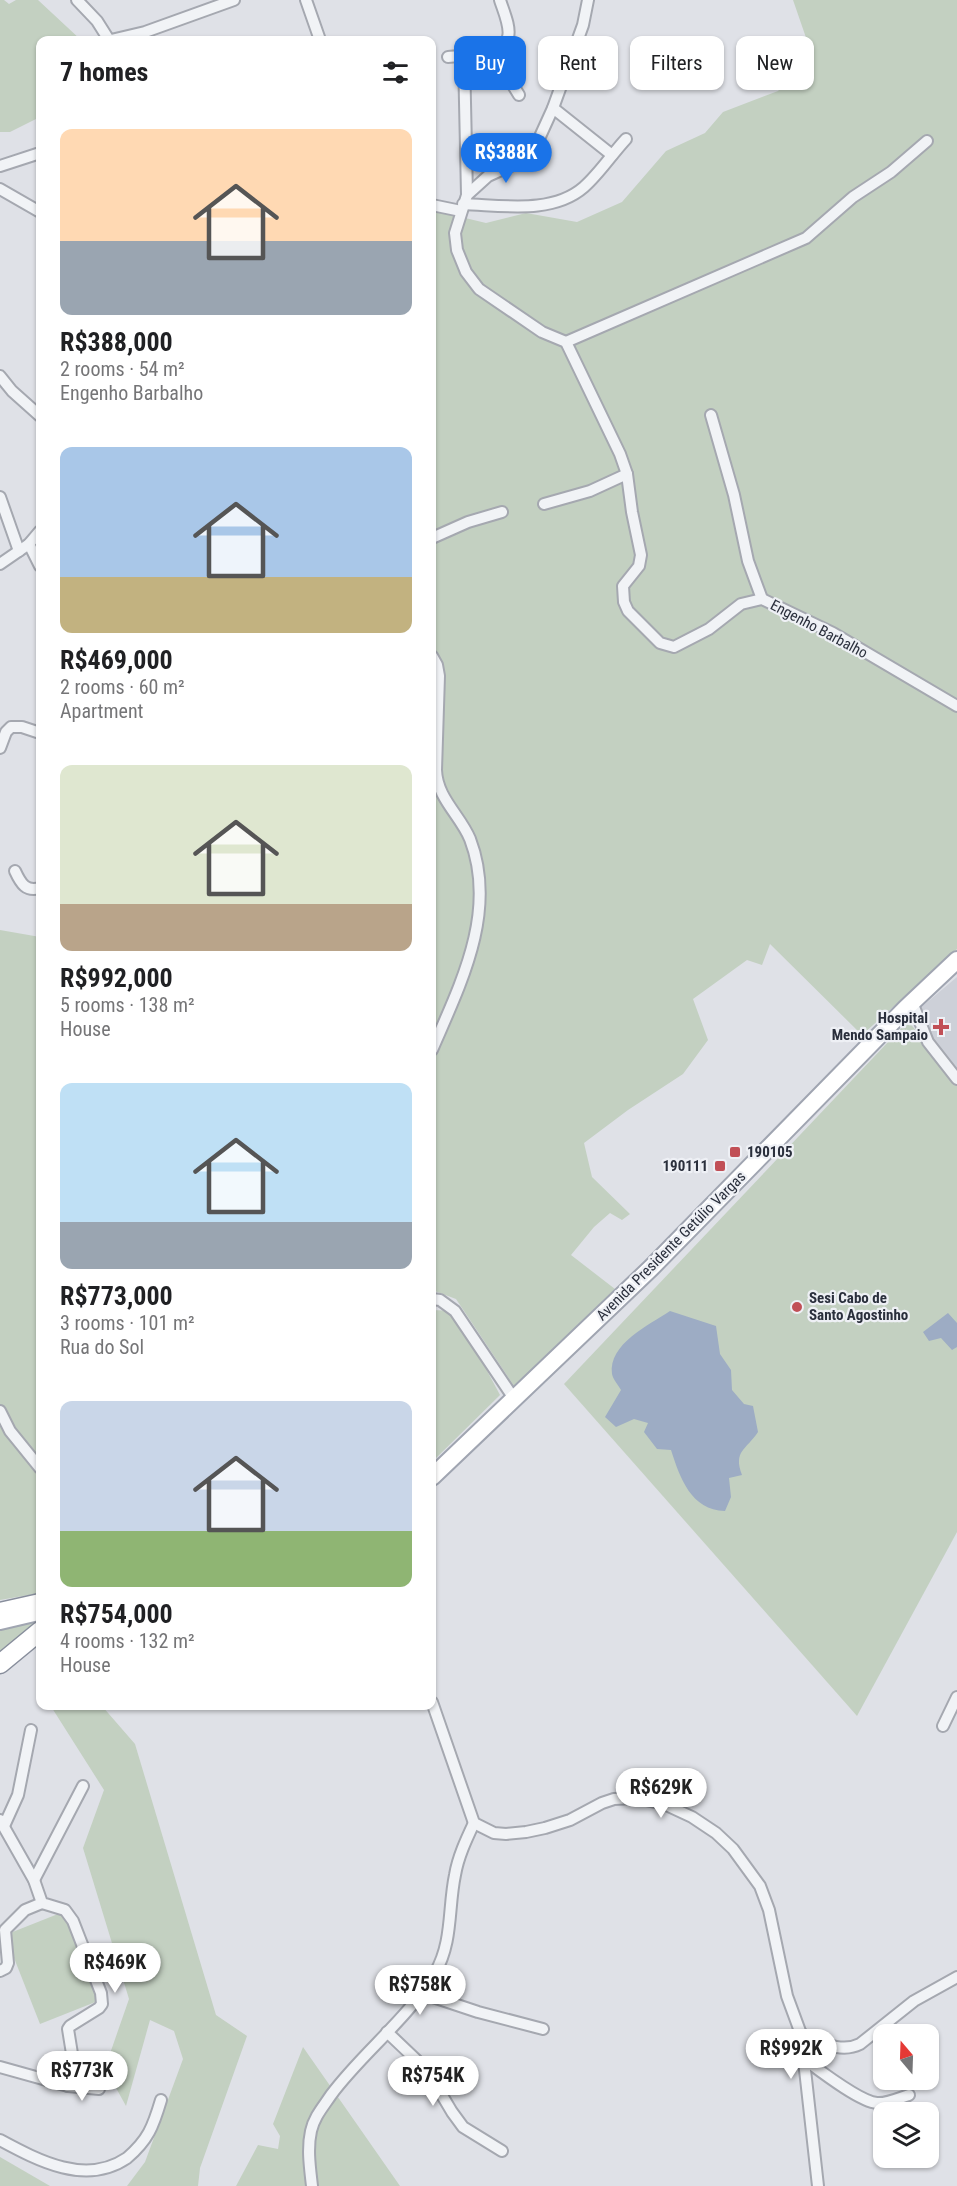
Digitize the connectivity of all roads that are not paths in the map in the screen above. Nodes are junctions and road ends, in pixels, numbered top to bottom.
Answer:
1 (77, 0) edge
2 (234, 0) edge
3 (306, 0) edge
4 (500, 0) edge
5 (588, 0) edge
6 (107, 36) edge
7 (147, 36) edge
8 (319, 36) edge
9 (509, 36) edge
10 (448, 57) dead end
11 (454, 57) edge
12 (464, 90) edge
13 (516, 90) edge
14 (519, 95) dead end
15 (553, 108) junction
16 (626, 138) dead end
17 (927, 141) dead end
18 (36, 154) edge
19 (612, 155) junction
20 (0, 166) edge
21 (0, 189) edge
22 (464, 203) junction
23 (436, 205) edge
24 (36, 210) edge
25 (566, 342) junction
26 (0, 376) edge
27 (36, 412) edge
28 (711, 415) dead end
29 (627, 474) junction
30 (0, 497) edge
31 (544, 504) dead end
32 (502, 512) dead end
33 (36, 536) edge
34 (436, 536) edge
35 (29, 544) junction
36 (19, 551) junction
37 (36, 558) edge
38 (0, 564) edge
39 (762, 599) junction
40 (436, 664) edge
41 (957, 706) edge
42 (36, 732) edge
43 (0, 748) edge
44 (436, 770) edge
45 (436, 770) edge
46 (436, 788) edge
47 (15, 871) dead end
48 (36, 889) edge
49 (957, 960) edge
50 (912, 1002) junction
51 (436, 1041) edge
52 (957, 1079) edge
53 (436, 1300) edge
54 (515, 1400) junction
55 (0, 1411) edge
56 (36, 1463) edge
57 (436, 1473) edge
58 (36, 1604) edge
59 (0, 1612) edge
60 (36, 1613) edge
61 (0, 1621) edge
62 (36, 1634) edge
63 (0, 1664) edge
64 (957, 1697) edge
65 (435, 1710) edge
66 (943, 1726) dead end
67 (32, 1730) dead end
68 (83, 1786) dead end
69 (2, 1823) edge
70 (474, 1823) junction
71 (34, 1880) junction
72 (42, 1903) junction
73 (0, 1971) edge
74 (957, 1977) edge
75 (422, 1993) junction
76 (543, 2029) dead end
77 (387, 2032) junction
78 (801, 2034) junction
79 (804, 2059) junction
80 (0, 2067) edge
81 (68, 2086) junction
82 (99, 2089) dead end
83 (909, 2095) dead end
84 (161, 2100) dead end
85 (0, 2140) edge
86 (502, 2151) dead end
87 (312, 2186) edge
88 (818, 2186) edge

1 - 6 street
2 - 7 street
3 - 8 street
4 - 9 street
5 - 15 street
10 - 11 street
12 - 22 street
13 - 14 street
15 - 19 street
15 - 22 street
16 - 19 street
17 - 25 street
18 - 20 street
19 - 22 street
21 - 24 street
22 - 23 street
22 - 25 street
25 - 29 street, Engenho Barbalho
26 - 27 street
28 - 39 street
29 - 31 street
29 - 39 street, Engenho Barbalho
30 - 36 street
32 - 34 street
33 - 35 street
35 - 36 street
35 - 37 street
36 - 38 street
39 - 41 street, Engenho Barbalho
40 - 45 street
42 - 43 street
44 - 46 street
46 - 51 street
47 - 48 street
49 - 50 main road, Avenida Presidente Getúlio Vargas
50 - 52 street
50 - 54 main road, Avenida Presidente Getúlio Vargas
53 - 54 street
54 - 57 main road, Avenida Presidente Getúlio Vargas
55 - 56 street
58 - 59 highway
60 - 61 main road
62 - 63 highway
64 - 66 street
65 - 70 street
67 - 69 street
68 - 71 street
69 - 71 street
70 - 75 street
70 - 78 street
71 - 72 street
72 - 73 street
72 - 81 street
74 - 78 street
75 - 76 street
75 - 77 street
77 - 86 street
77 - 87 street
78 - 79 street
79 - 83 street
79 - 88 street
80 - 81 street
81 - 82 street
84 - 85 street

